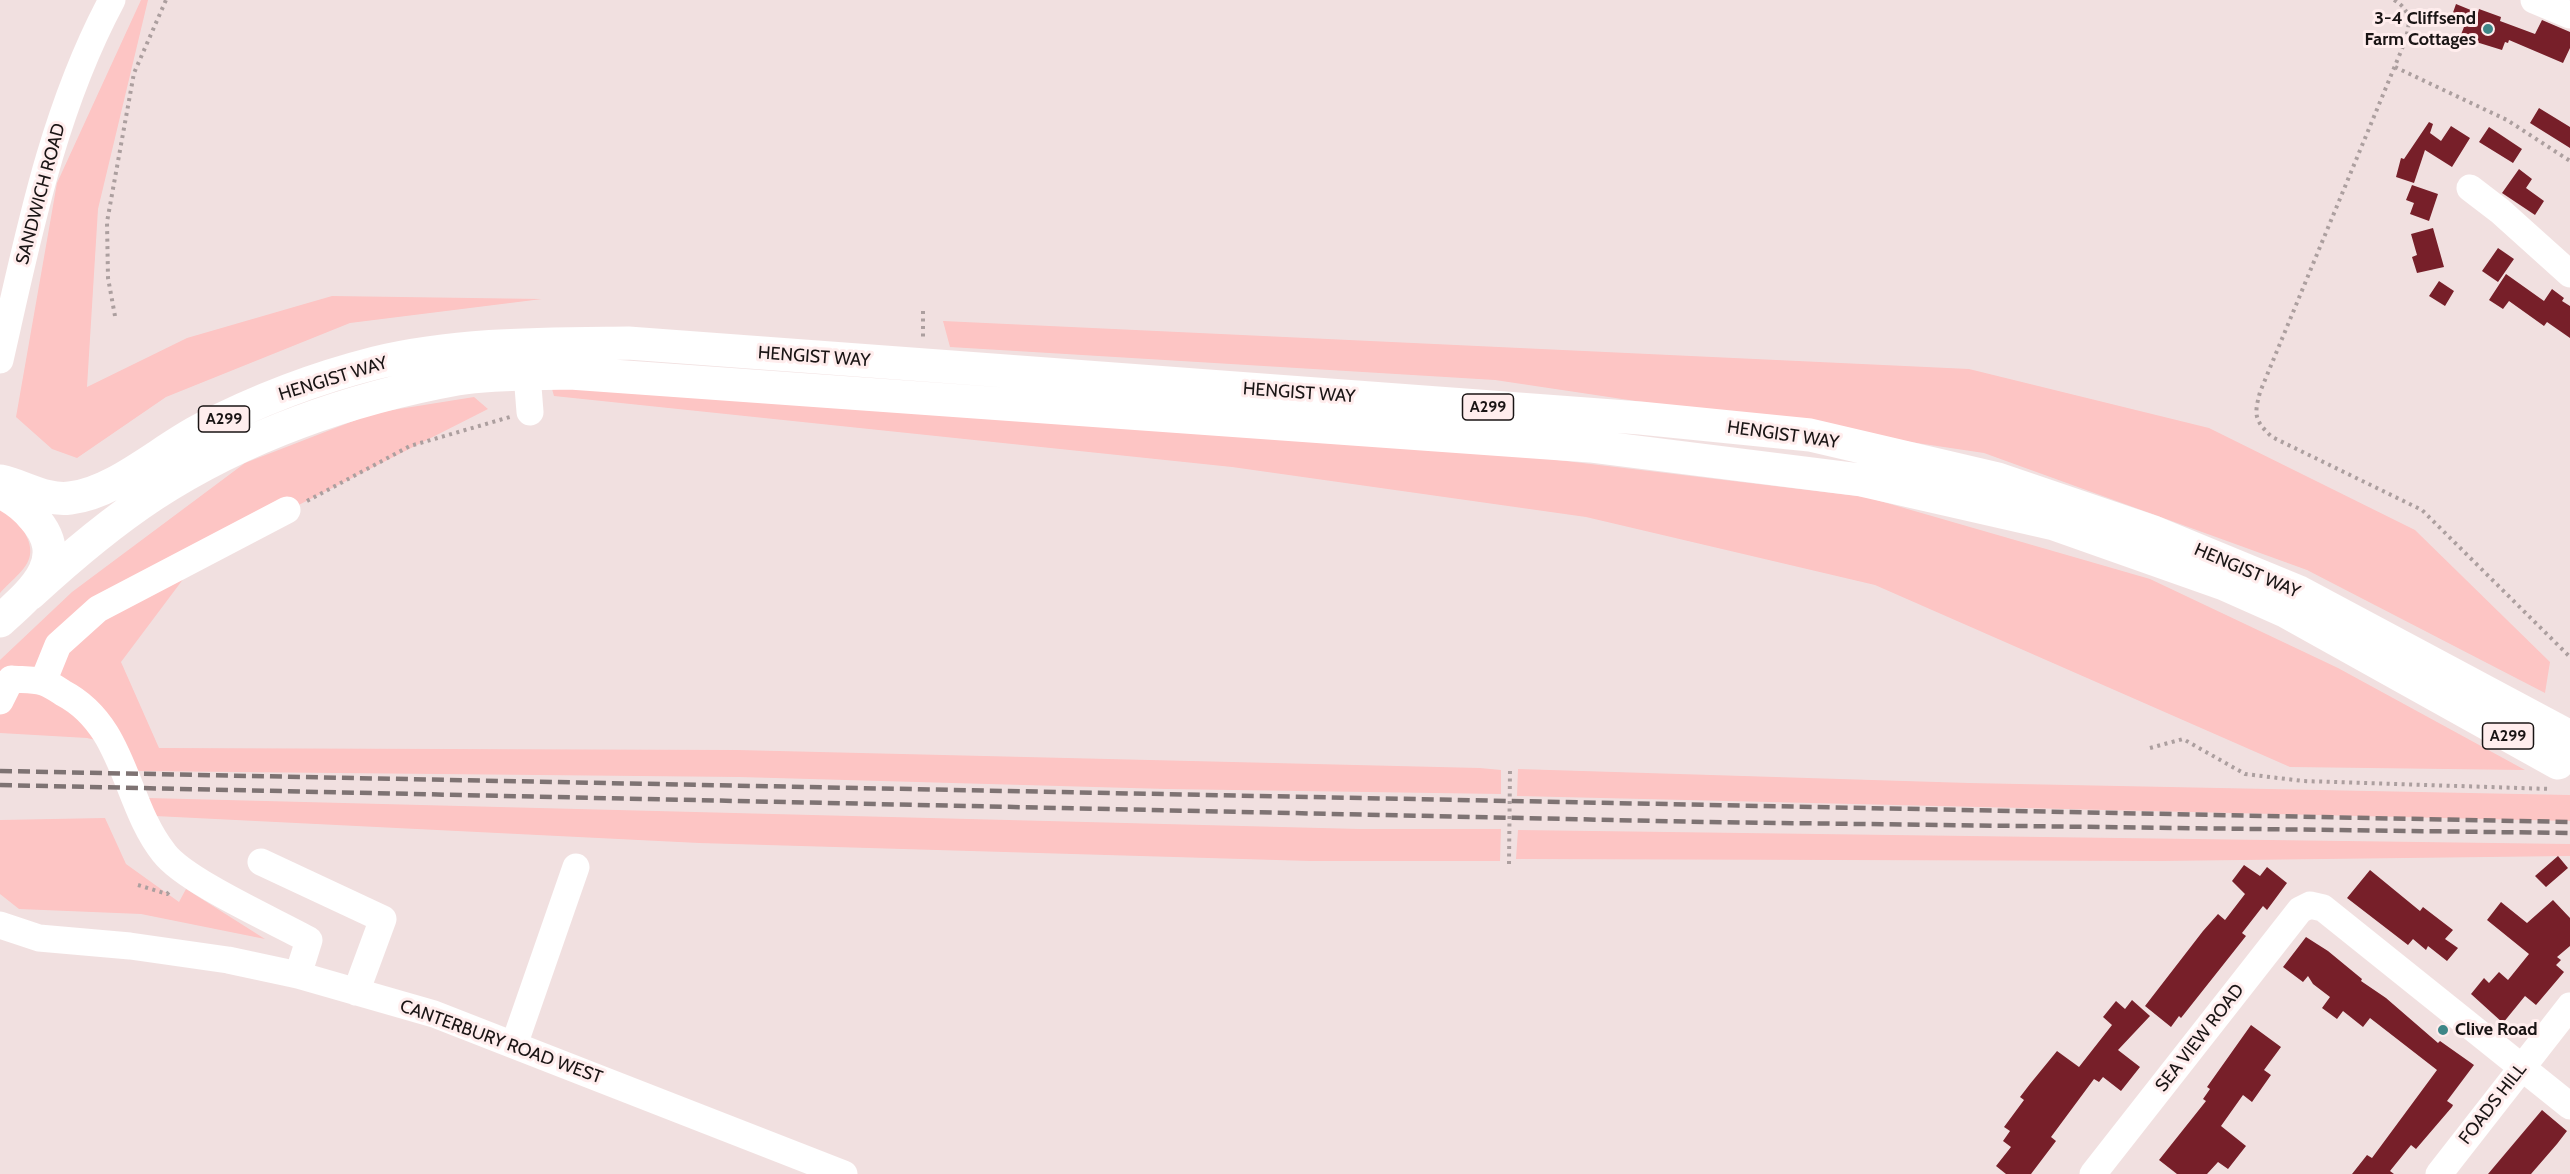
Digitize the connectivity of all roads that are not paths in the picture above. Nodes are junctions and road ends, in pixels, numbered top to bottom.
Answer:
1 (111, 0) edge
2 (2534, 0) edge
3 (2570, 15) edge
4 (2470, 188) dead end
5 (2570, 274) edge
6 (0, 360) edge
7 (527, 374) junction
8 (530, 412) road end
9 (2, 481) edge
10 (287, 510) road end
11 (30, 594) junction
12 (0, 621) edge
13 (43, 682) junction
14 (0, 701) edge
15 (2561, 763) edge
16 (261, 862) dead end
17 (576, 867) dead end
18 (0, 925) edge
19 (39, 938) junction
20 (0, 947) edge
21 (298, 975) junction
22 (356, 992) junction
23 (2570, 1006) edge
24 (514, 1045) junction
25 (2521, 1068) junction
26 (2570, 1106) edge
27 (844, 1174) edge
28 (2093, 1174) edge
29 (2439, 1174) edge

1 - 6 street, SANDWICH ROAD
2 - 3 street
4 - 5 street
7 - 8 street
7 - 11 highway, HENGIST WAY / A299
7 - 15 highway, HENGIST WAY / A299
9 - 11 highway
9 - 15 highway, HENGIST WAY / A299
10 - 13 street
11 - 12 highway, HENGIST WAY
13 - 14 street
13 - 21 street
16 - 22 street
17 - 24 street
18 - 19 street, CANTERBURY ROAD WEST
19 - 20 street, CANTERBURY ROAD WEST
19 - 21 street, CANTERBURY ROAD WEST
21 - 22 street, CANTERBURY ROAD WEST
22 - 24 street, CANTERBURY ROAD WEST
23 - 25 street, FOADS HILL
24 - 27 street, CANTERBURY ROAD WEST
25 - 26 street
25 - 28 street, SEA VIEW ROAD
25 - 29 street, FOADS HILL

